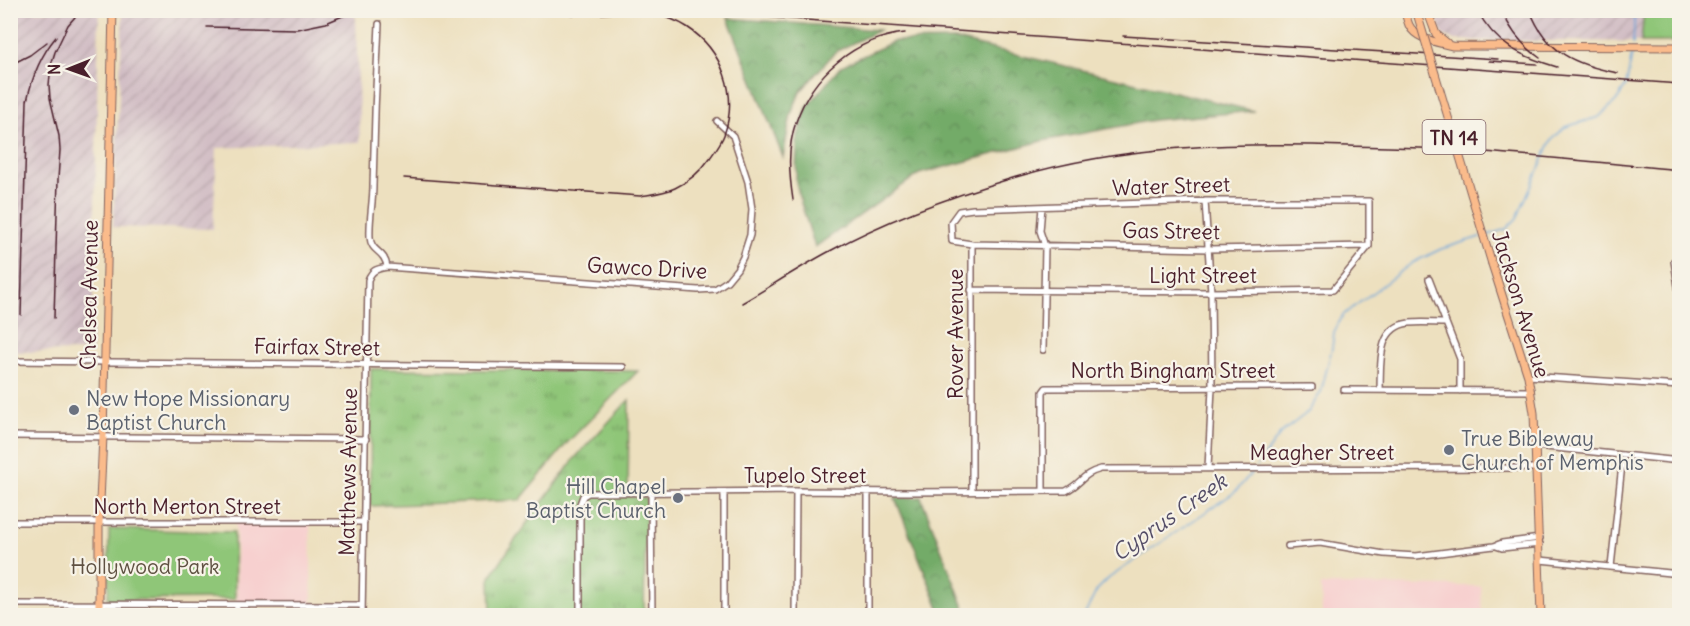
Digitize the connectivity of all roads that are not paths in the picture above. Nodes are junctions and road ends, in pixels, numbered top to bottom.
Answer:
1 (112, 10) edge
2 (1404, 10) edge
3 (1416, 10) edge
4 (1427, 10) edge
5 (380, 24) dead end
6 (1452, 46) junction
7 (1680, 47) edge
8 (717, 121) dead end
9 (1205, 201) junction
10 (1042, 207) junction
11 (974, 209) joint
12 (972, 244) junction
13 (1045, 246) junction
14 (1369, 246) junction
15 (1209, 249) junction
16 (1674, 261) dead end
17 (387, 267) junction
18 (1430, 279) dead end
19 (1679, 288) edge
20 (971, 290) junction
21 (1043, 291) junction
22 (1210, 292) junction
23 (1680, 299) edge
24 (1446, 323) junction
25 (1043, 350) dead end
26 (10, 361) edge
27 (104, 361) junction
28 (367, 364) junction
29 (623, 367) dead end
30 (1528, 376) junction
31 (1680, 386) edge
32 (1311, 387) dead end
33 (1212, 388) junction
34 (1380, 389) junction
35 (1344, 390) dead end
36 (1531, 391) junction
37 (1460, 392) junction
38 (10, 435) edge
39 (103, 436) junction
40 (366, 440) junction
41 (1536, 446) junction
42 (1623, 455) junction
43 (1680, 461) edge
44 (1209, 468) junction
45 (1537, 468) junction
46 (796, 491) junction
47 (972, 491) junction
48 (1043, 491) junction
49 (724, 492) junction
50 (868, 492) junction
51 (651, 493) junction
52 (10, 522) edge
53 (364, 522) junction
54 (99, 523) junction
55 (1540, 541) junction
56 (1288, 546) dead end
57 (1540, 560) junction
58 (1611, 567) junction
59 (1680, 574) edge
60 (10, 604) edge
61 (100, 605) junction
62 (362, 605) junction
63 (237, 606) junction
64 (99, 615) edge
65 (236, 615) edge
66 (362, 615) edge
67 (580, 615) edge
68 (652, 615) edge
69 (724, 615) edge
70 (795, 615) edge
71 (868, 615) edge
72 (1541, 615) edge

1 - 27 main road, Chelsea Avenue
2 - 6 main road
3 - 30 main road, Jackson Avenue / TN 14, bridge
4 - 6 main road
5 - 17 street
6 - 7 main road
8 - 17 street, Gawco Drive
9 - 10 street, Water Street
9 - 14 street, Water Street
9 - 15 street
10 - 11 street, Water Street
10 - 13 street
11 - 12 street, Rover Avenue
12 - 13 street, Gas Street
12 - 20 street, Rover Avenue
13 - 15 street, Gas Street
13 - 21 street
14 - 15 street, Gas Street
14 - 22 street, Light Street
15 - 22 street
16 - 19 street
17 - 28 street, Matthews Avenue
18 - 24 street
19 - 23 street
20 - 21 street, Light Street
20 - 47 street, Rover Avenue
21 - 22 street, Light Street
21 - 25 street
22 - 33 street
24 - 34 street
24 - 37 street
26 - 27 street, Fairfax Street
27 - 28 street, Fairfax Street
27 - 39 main road, Chelsea Avenue
28 - 29 street, Fairfax Street
28 - 40 street, Matthews Avenue
30 - 31 street
30 - 36 main road, Jackson Avenue / TN 14
32 - 33 street, North Bingham Street
33 - 44 street
33 - 48 street, North Bingham Street
34 - 35 street
34 - 37 street
36 - 37 street
36 - 41 main road, Jackson Avenue / TN 14
38 - 39 street
39 - 40 street
39 - 54 main road, Chelsea Avenue
40 - 53 street, Matthews Avenue
41 - 42 street
41 - 45 main road, Jackson Avenue / TN 14
42 - 43 street
42 - 58 street
44 - 45 street, Meagher Street
44 - 48 street, Meagher Street
45 - 55 main road, Jackson Avenue / TN 14
46 - 49 street, Tupelo Street
46 - 50 street, Tupelo Street
46 - 70 street
47 - 48 street, Tupelo Street
47 - 50 street, Tupelo Street
49 - 51 street, Tupelo Street
49 - 69 street
50 - 71 street
51 - 67 street, Tupelo Street
51 - 68 street
52 - 54 street, North Merton Street
53 - 54 street, North Merton Street
53 - 62 street, Matthews Avenue
54 - 61 main road, Chelsea Avenue
55 - 56 street
55 - 57 main road, Jackson Avenue / TN 14
57 - 58 street
57 - 72 main road, Jackson Avenue / TN 14
58 - 59 street
60 - 61 street
61 - 63 street
61 - 64 main road, Chelsea Avenue
62 - 63 street
62 - 66 street, Matthews Avenue
63 - 65 street

